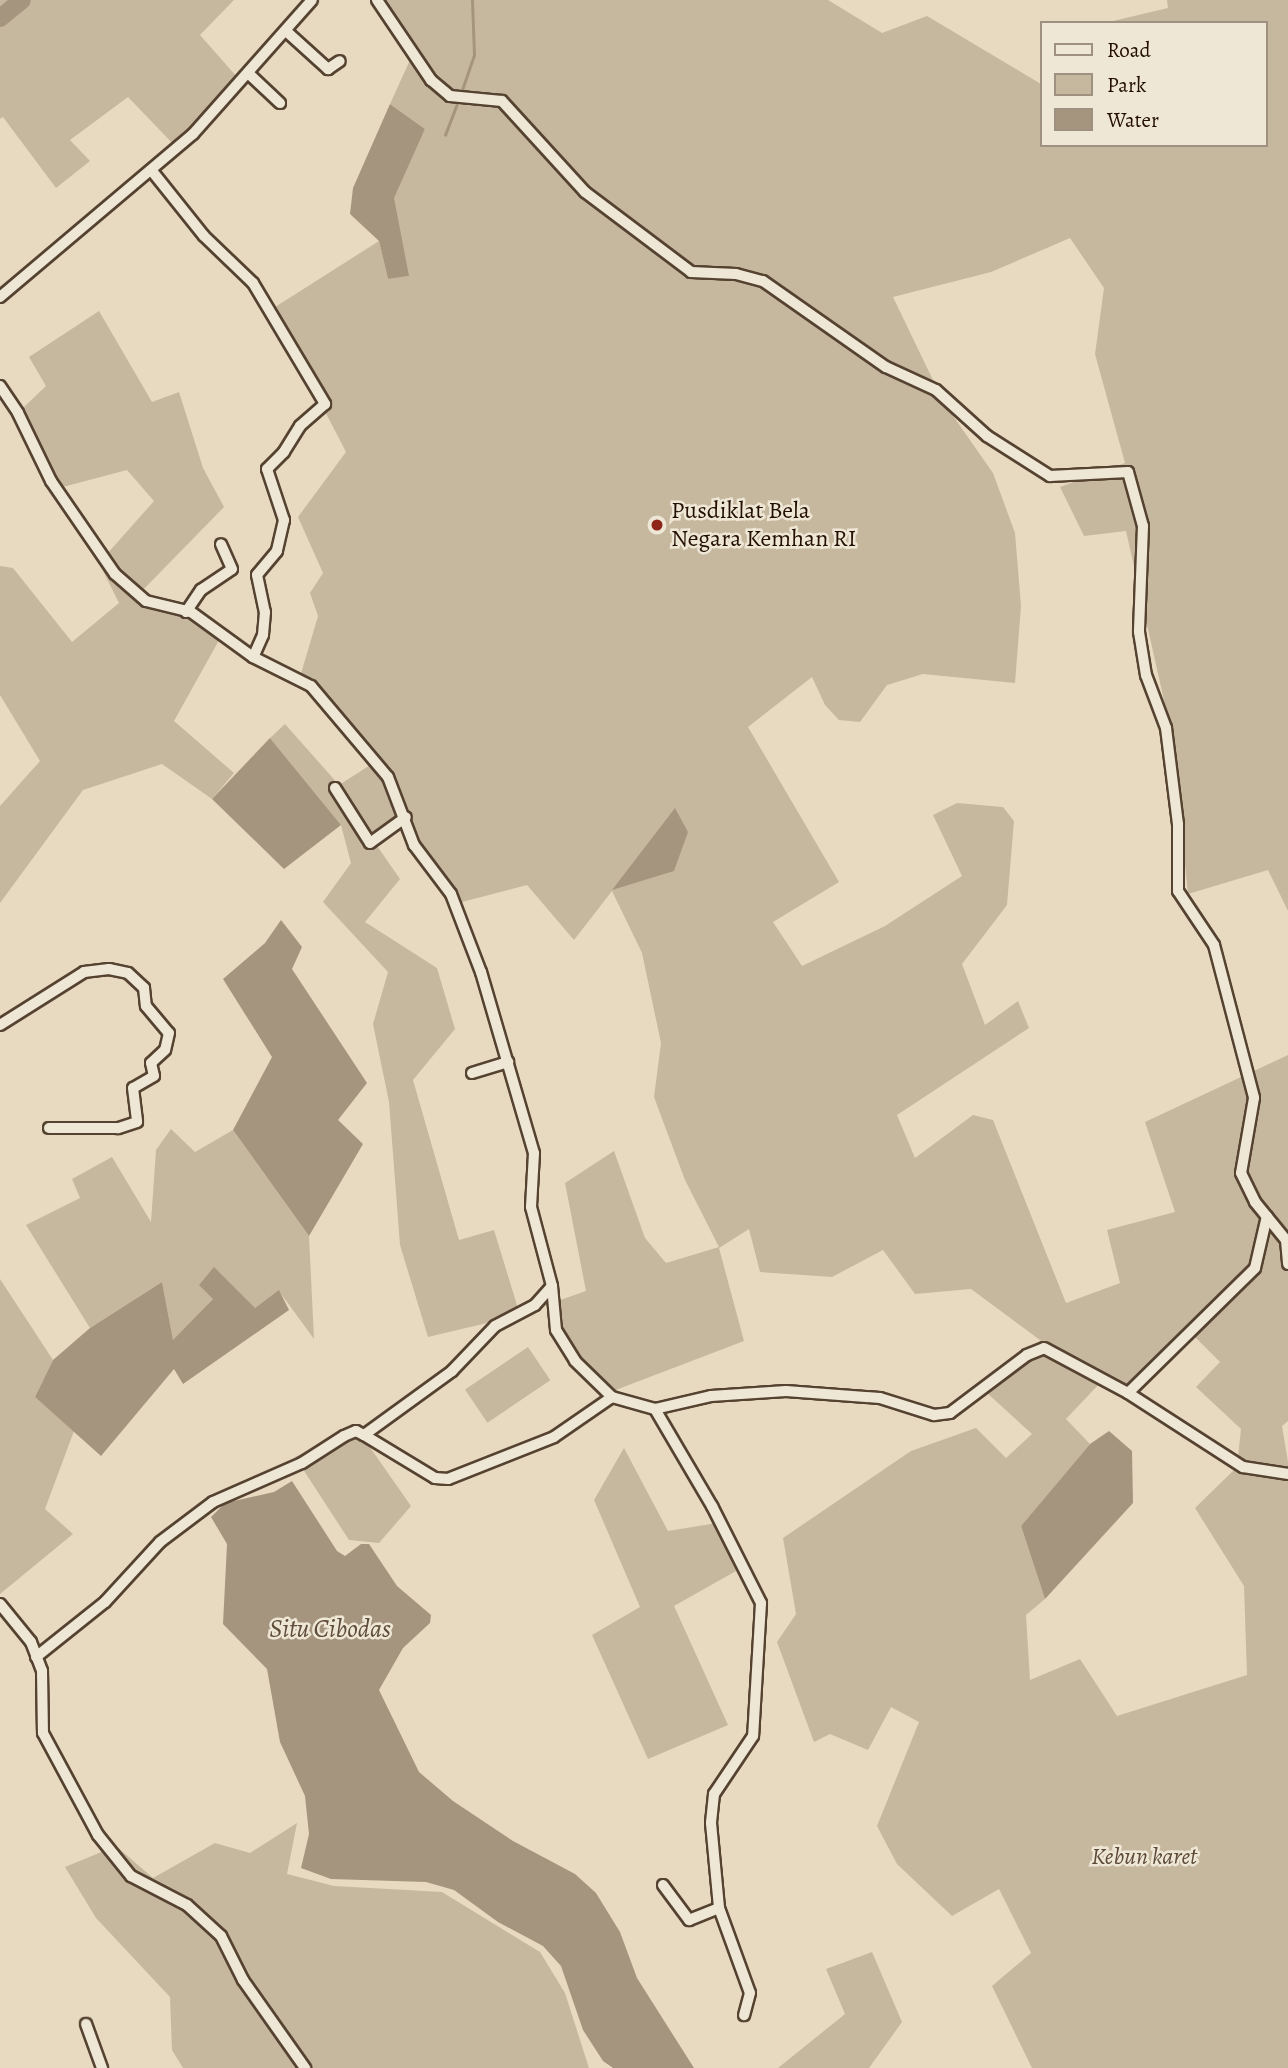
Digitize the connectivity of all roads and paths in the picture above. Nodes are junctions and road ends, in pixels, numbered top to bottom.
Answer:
1 (312, 0) edge
2 (377, 0) edge
3 (286, 31) junction
4 (340, 61) dead end
5 (248, 73) junction
6 (280, 103) dead end
7 (152, 171) junction
8 (0, 297) edge
9 (0, 386) edge
10 (221, 544) dead end
11 (186, 612) junction
12 (253, 657) junction
13 (335, 788) dead end
14 (406, 817) junction
15 (0, 1025) edge
16 (508, 1062) junction
17 (472, 1073) dead end
18 (49, 1128) dead end
19 (1267, 1216) junction
20 (1288, 1264) edge
21 (552, 1286) junction
22 (1128, 1393) junction
23 (612, 1397) junction
24 (655, 1409) junction
25 (364, 1435) junction
26 (1288, 1474) edge
27 (0, 1604) edge
28 (36, 1657) junction
29 (663, 1885) dead end
30 (719, 1908) junction
31 (744, 2015) dead end
32 (86, 2024) dead end
33 (102, 2068) edge
34 (305, 2068) edge

1 - 3 street
2 - 19 street
3 - 4 street
3 - 5 street
5 - 6 street
5 - 7 street
7 - 8 street
7 - 12 street
9 - 11 street
10 - 11 street
11 - 12 street
12 - 14 street
13 - 14 street
14 - 16 street
15 - 18 street
16 - 17 street
16 - 21 street
19 - 20 street
19 - 22 street
21 - 23 street
21 - 25 street
22 - 24 street
22 - 26 street
23 - 24 street
23 - 25 street
24 - 30 street
25 - 28 street
27 - 28 street
28 - 34 street
29 - 30 street
30 - 31 street
32 - 33 street

